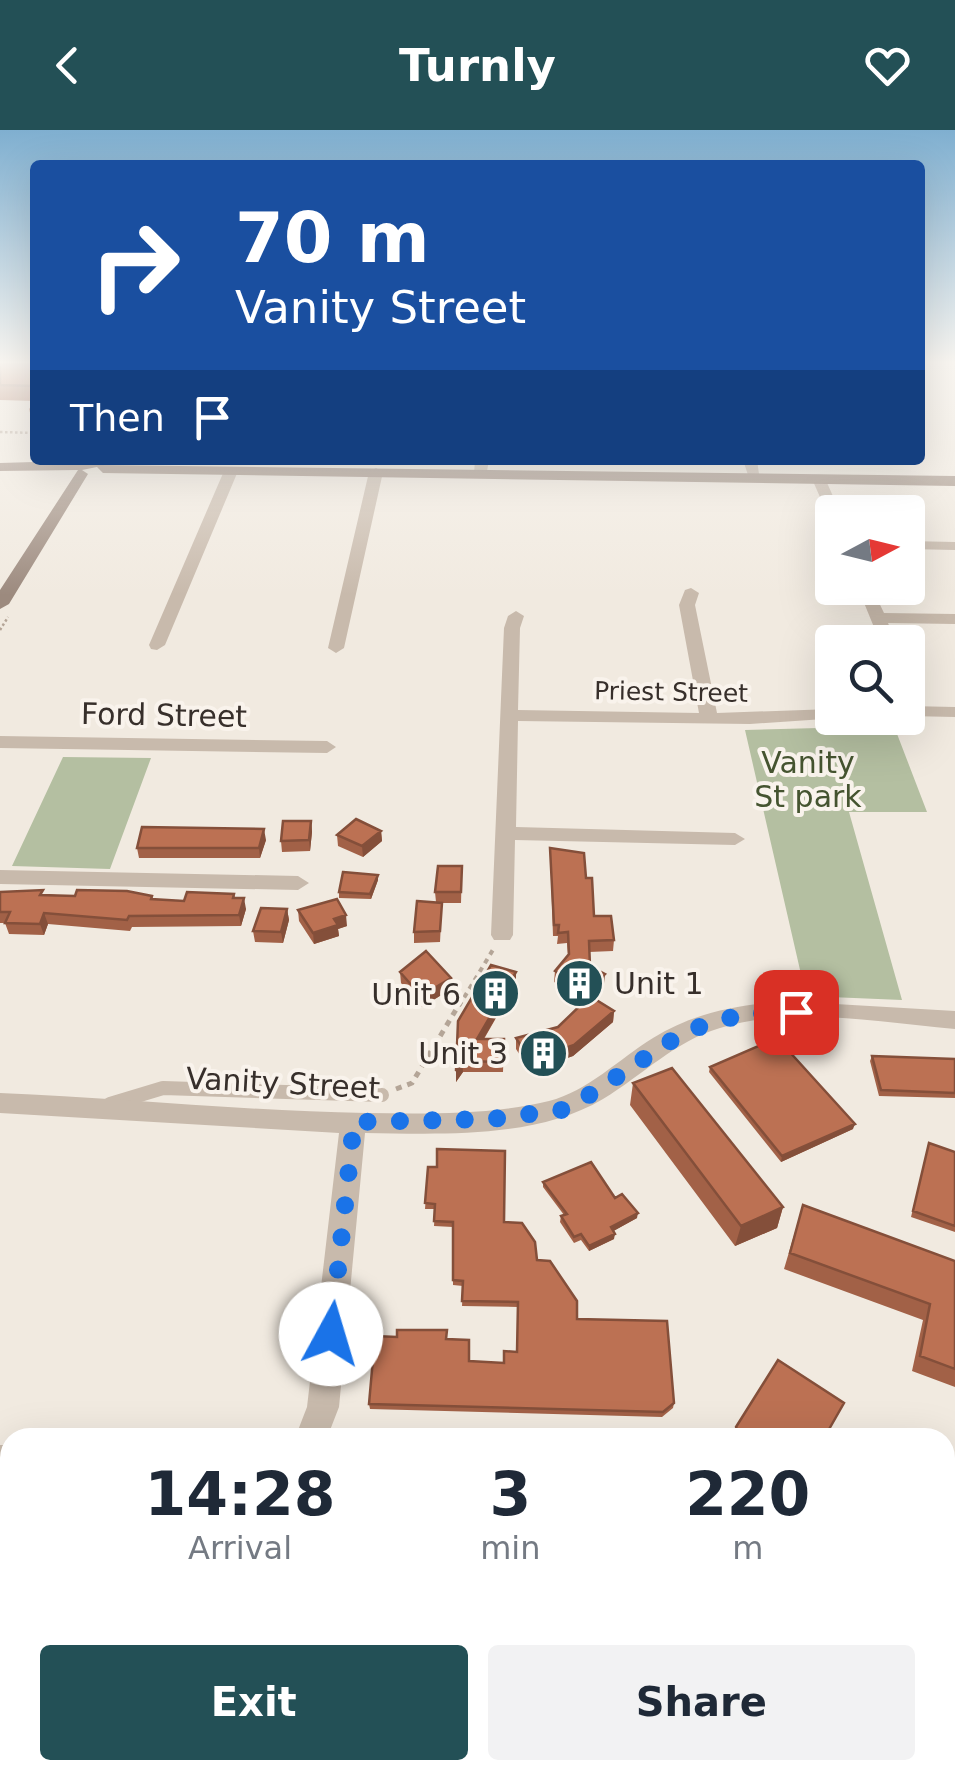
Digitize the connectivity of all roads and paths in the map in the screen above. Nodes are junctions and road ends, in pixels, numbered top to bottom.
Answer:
1 (751, 465) edge
2 (89, 466) edge
3 (0, 467) edge
4 (482, 467) edge
5 (232, 470) junction
6 (376, 472) junction
7 (755, 478) junction
8 (819, 479) junction
9 (955, 481) edge
10 (826, 495) edge
11 (925, 545) edge
12 (955, 546) edge
13 (691, 593) dead end
14 (0, 604) edge
15 (872, 605) edge
16 (516, 616) dead end
17 (878, 618) junction
18 (955, 620) edge
19 (881, 625) edge
20 (157, 645) dead end
21 (336, 648) dead end
22 (925, 711) edge
23 (955, 712) edge
24 (815, 715) edge
25 (508, 716) junction
26 (709, 718) junction
27 (0, 742) edge
28 (327, 748) dead end
29 (502, 833) junction
30 (735, 838) dead end
31 (0, 877) edge
32 (298, 883) dead end
33 (502, 936) joint
34 (955, 1020) edge
35 (382, 1095) joint
36 (0, 1103) edge
37 (106, 1106) junction
38 (354, 1122) junction
39 (316, 1428) edge

1 - 7 street
2 - 3 main road
2 - 5 main road
2 - 14 main road
4 - 6 main road
4 - 7 main road
5 - 6 main road
5 - 20 street
6 - 21 street
7 - 8 main road
8 - 9 main road
8 - 10 street
11 - 12 street
13 - 26 street
15 - 17 street
16 - 25 street
17 - 18 street
17 - 19 street
22 - 23 street
24 - 26 street, Priest Street
25 - 26 street, Priest Street
25 - 29 street
27 - 28 street, Ford Street
29 - 30 street
29 - 33 street
31 - 32 street
33 - 35 path
34 - 38 street, Vanity Street
35 - 37 lane
36 - 37 street, Vanity Street
37 - 38 street, Vanity Street
38 - 39 street

